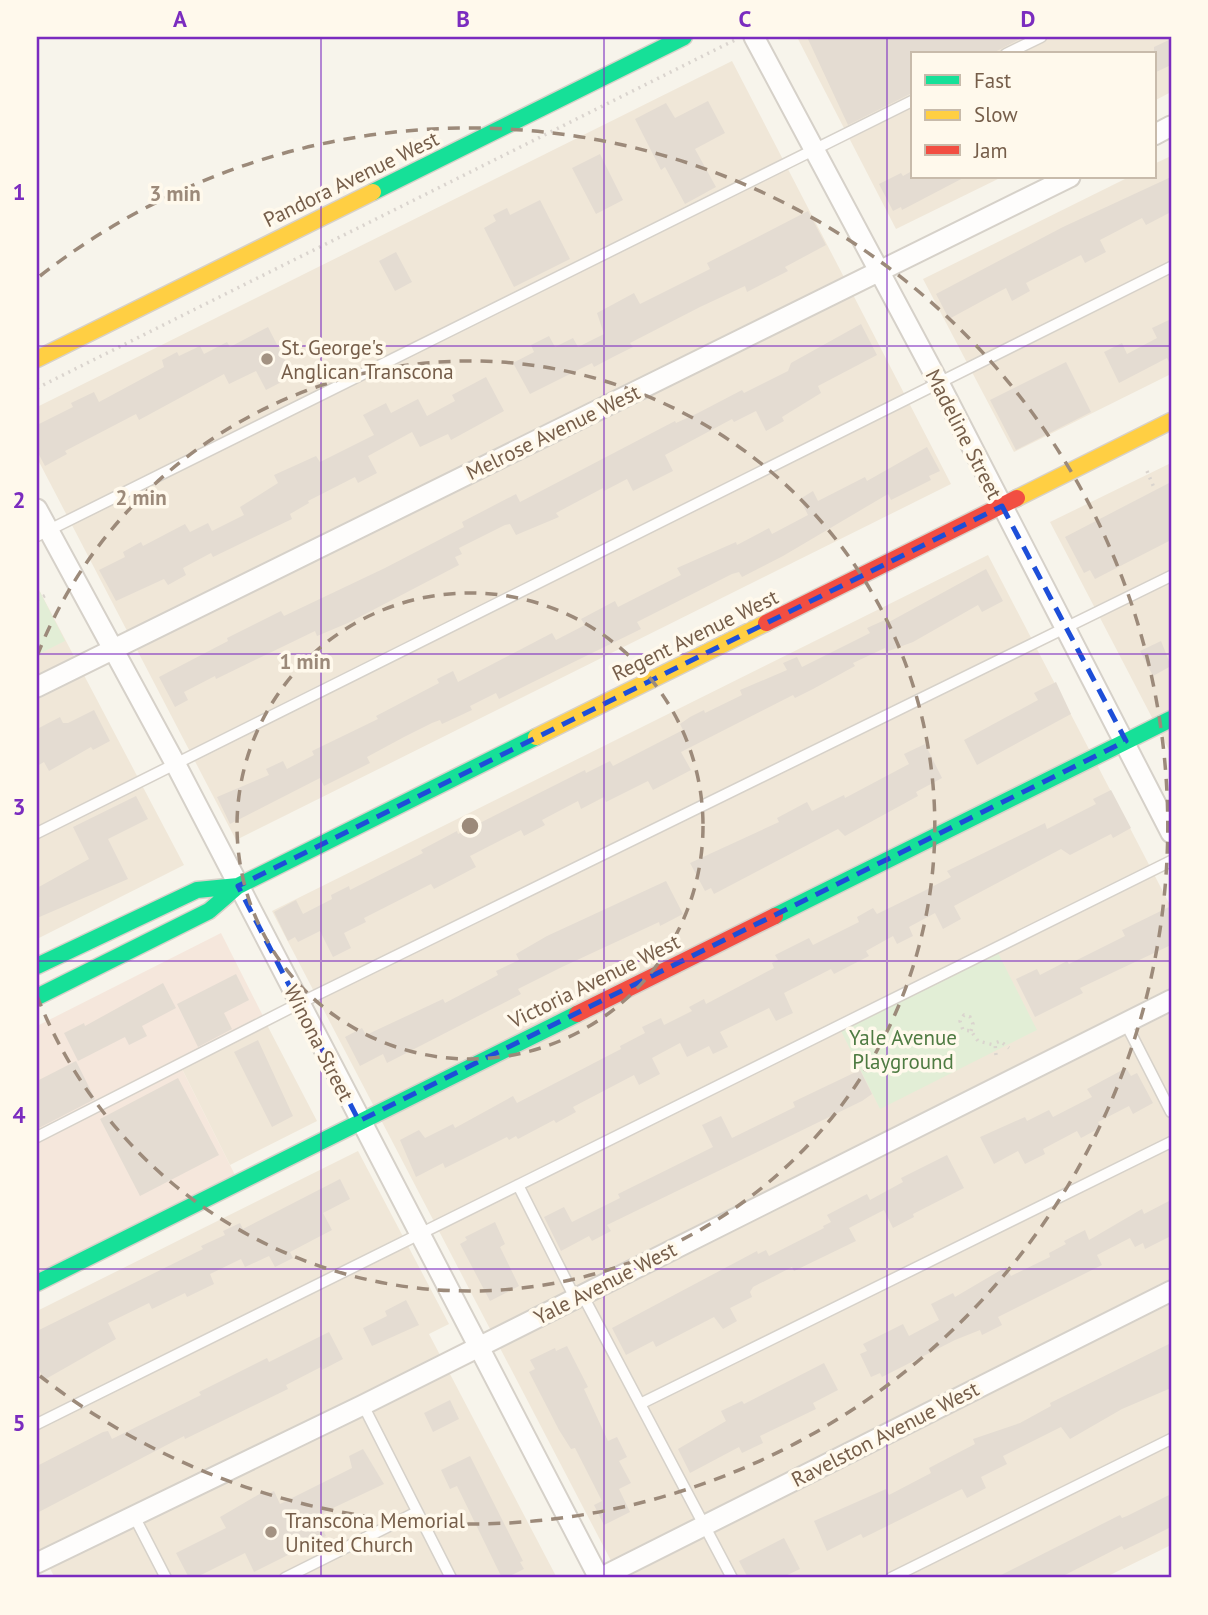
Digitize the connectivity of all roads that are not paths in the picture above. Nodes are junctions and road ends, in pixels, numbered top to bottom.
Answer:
1 (684, 37) edge
2 (754, 37) edge
3 (1041, 37) edge
4 (1010, 52) edge
5 (911, 101) edge
6 (813, 150) junction
7 (1068, 178) edge
8 (1171, 267) edge
9 (878, 272) junction
10 (37, 359) edge
11 (939, 383) junction
12 (1171, 421) edge
13 (1002, 506) junction
14 (37, 509) edge
15 (42, 534) edge
16 (1171, 576) edge
17 (1066, 628) junction
18 (113, 648) junction
19 (37, 687) edge
20 (1171, 719) edge
21 (1126, 741) junction
22 (175, 763) junction
23 (1171, 832) edge
24 (37, 833) edge
25 (1171, 862) edge
26 (238, 886) junction
27 (37, 965) edge
28 (37, 997) edge
29 (1171, 1000) edge
30 (298, 1004) junction
31 (1125, 1022) junction
32 (1171, 1112) edge
33 (359, 1121) junction
34 (37, 1137) edge
35 (1171, 1142) edge
36 (518, 1185) junction
37 (418, 1234) junction
38 (37, 1283) edge
39 (1171, 1291) edge
40 (578, 1296) junction
41 (477, 1346) junction
42 (640, 1404) junction
43 (363, 1405) junction
44 (37, 1424) edge
45 (1171, 1439) edge
46 (417, 1512) junction
47 (134, 1516) junction
48 (703, 1526) junction
49 (37, 1563) edge
50 (166, 1578) edge
51 (285, 1578) edge
52 (451, 1578) edge
53 (599, 1578) edge
54 (732, 1578) edge
55 (891, 1578) edge

1 - 10 street, Pandora Avenue West
2 - 6 street, Madeline Street
3 - 4 lane
5 - 6 lane
6 - 9 street, Madeline Street
6 - 15 lane
7 - 9 street, Melrose Avenue West
8 - 11 lane
9 - 11 street, Madeline Street
9 - 18 street, Melrose Avenue West
11 - 13 street, Madeline Street
11 - 22 lane
12 - 13 street, Regent Avenue West
13 - 17 street, Madeline Street
13 - 26 street, Regent Avenue West
14 - 15 street, Winona Street
15 - 18 street, Winona Street
16 - 17 lane
17 - 21 street, Madeline Street
17 - 30 lane
18 - 19 street, Melrose Avenue West
18 - 22 street, Winona Street
20 - 21 street, Victoria Avenue West
21 - 23 street, Madeline Street
21 - 33 street, Victoria Avenue West
22 - 24 lane
22 - 26 street, Winona Street
25 - 36 lane
26 - 27 street, Regent Avenue West
26 - 28 street, Regent Avenue West
26 - 30 street, Winona Street
29 - 31 street, Yale Avenue West
30 - 33 street, Winona Street
30 - 34 lane
31 - 32 lane
31 - 40 street, Yale Avenue West
33 - 37 street, Winona Street
33 - 38 street, Victoria Avenue West
35 - 42 lane
36 - 37 lane
36 - 40 lane
37 - 41 street, Winona Street
37 - 44 lane
39 - 48 street, Ravelston Avenue West
40 - 41 street, Yale Avenue West
40 - 42 lane
41 - 43 street, Yale Avenue West
41 - 53 street, Winona Street
42 - 48 lane
43 - 46 lane
43 - 47 street, Yale Avenue West
45 - 55 lane
46 - 51 lane
46 - 52 lane
47 - 49 street, Yale Avenue West
47 - 50 lane
48 - 53 street, Ravelston Avenue West
48 - 54 lane

